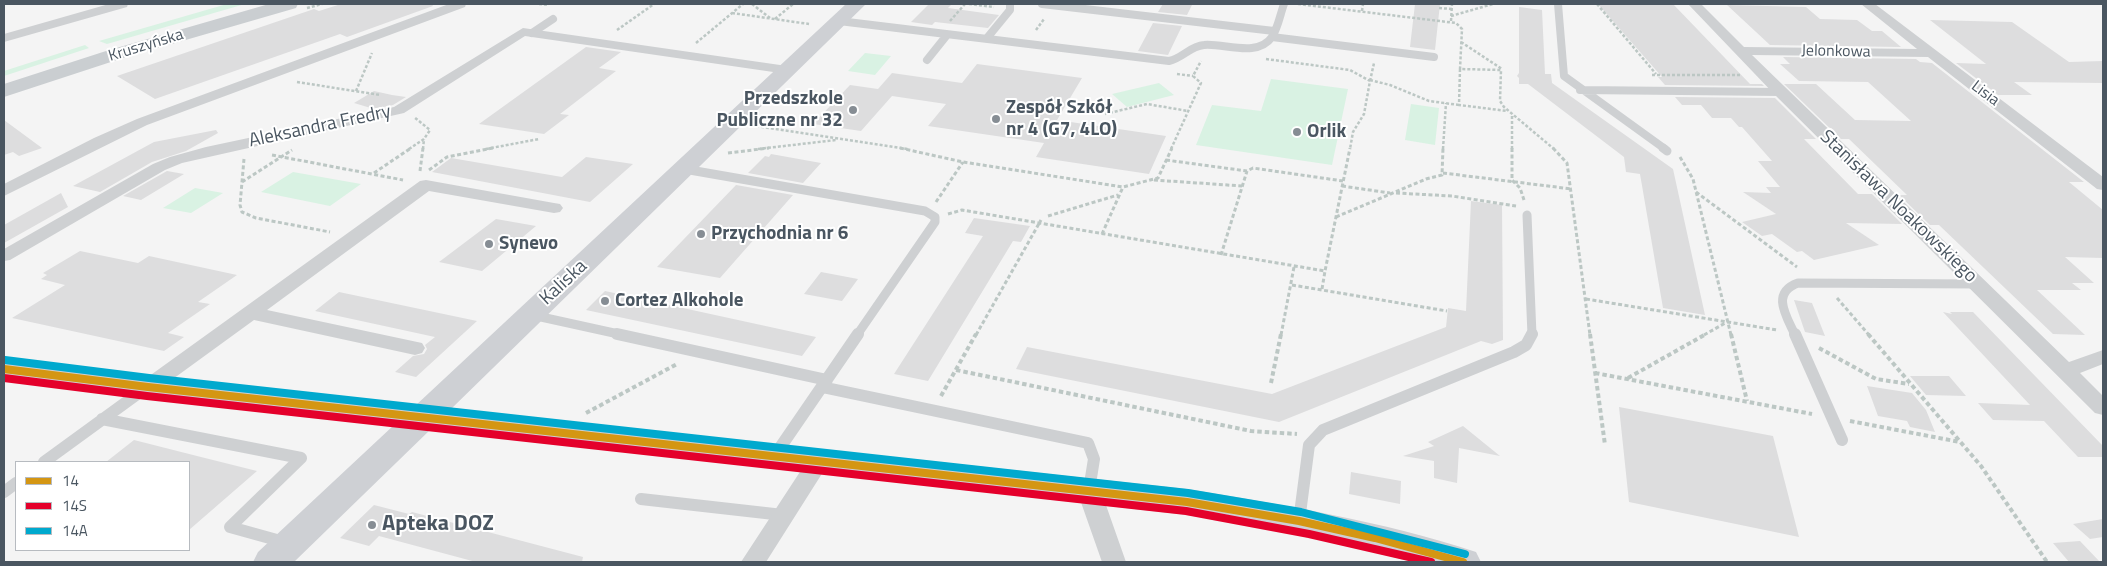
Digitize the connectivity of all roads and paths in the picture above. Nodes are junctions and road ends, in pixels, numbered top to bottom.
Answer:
1 (122, 4) edge
2 (256, 4) edge
3 (289, 4) edge
4 (460, 4) edge
5 (654, 4) edge
6 (743, 4) edge
7 (752, 4) edge
8 (792, 4) edge
9 (857, 4) edge
10 (969, 4) edge
11 (1042, 4) edge
12 (1284, 4) edge
13 (1297, 4) edge
14 (1364, 4) edge
15 (1452, 4) edge
16 (1493, 4) edge
17 (1558, 4) edge
18 (1597, 4) edge
19 (1694, 4) edge
20 (1867, 4) edge
21 (1053, 5) junction
22 (1010, 6) edge
23 (1439, 8) dead end
24 (1452, 10) junction
25 (1362, 11) junction
26 (732, 13) junction
27 (1451, 16) junction
28 (553, 19) dead end
29 (773, 19) junction
30 (839, 21) junction
31 (1451, 21) junction
32 (814, 24) dead end
33 (616, 31) dead end
34 (532, 33) junction
35 (1274, 34) junction
36 (946, 35) junction
37 (4, 38) edge
38 (987, 38) junction
39 (1461, 42) junction
40 (1028, 43) junction
41 (690, 48) dead end
42 (373, 49) dead end
43 (1740, 51) junction
44 (1931, 53) junction
45 (1203, 57) dead end
46 (1434, 57) dead end
47 (1264, 59) dead end
48 (926, 60) dead end
49 (1460, 69) junction
50 (787, 70) junction
51 (1502, 70) junction
52 (1656, 74) dead end
53 (4, 80) edge
54 (1370, 80) dead end
55 (294, 81) dead end
56 (1580, 90) junction
57 (4, 91) edge
58 (356, 91) junction
59 (1780, 92) junction
60 (380, 95) dead end
61 (1446, 103) junction
62 (1459, 105) junction
63 (404, 107) junction
64 (1188, 111) junction
65 (1508, 112) junction
66 (1105, 114) dead end
67 (1512, 115) junction
68 (328, 126) junction
69 (754, 126) dead end
70 (424, 139) junction
71 (539, 139) dead end
72 (842, 139) junction
73 (251, 150) junction
74 (1667, 151) joint
75 (727, 153) dead end
76 (266, 154) dead end
77 (281, 157) junction
78 (244, 158) junction
79 (1166, 160) junction
80 (963, 162) junction
81 (684, 169) junction
82 (1247, 171) junction
83 (1443, 173) junction
84 (374, 174) junction
85 (423, 180) junction
86 (1151, 180) junction
87 (1343, 181) junction
88 (242, 182) junction
89 (1514, 183) junction
90 (2103, 185) edge
91 (1242, 186) junction
92 (1342, 186) junction
93 (1122, 187) junction
94 (1572, 190) junction
95 (4, 191) edge
96 (1696, 192) junction
97 (1393, 193) junction
98 (1118, 195) junction
99 (554, 208) dead end
100 (1527, 211) junction
101 (932, 215) junction
102 (1048, 216) dead end
103 (1336, 218) junction
104 (1040, 222) junction
105 (1102, 234) junction
106 (355, 237) junction
107 (1221, 255) junction
108 (4, 256) edge
109 (1294, 267) junction
110 (1325, 271) junction
111 (1821, 282) junction
112 (1977, 284) junction
113 (1292, 285) junction
114 (1322, 289) junction
115 (1586, 298) junction
116 (1447, 311) dead end
117 (251, 313) junction
118 (530, 315) junction
119 (1727, 322) junction
120 (1796, 334) junction
121 (415, 348) dead end
122 (689, 350) junction
123 (2103, 357) edge
124 (4, 369) edge
125 (956, 370) junction
126 (2065, 371) junction
127 (1595, 373) junction
128 (1627, 379) junction
129 (824, 383) junction
130 (1271, 383) dead end
131 (1910, 384) junction
132 (148, 387) junction
133 (1747, 401) junction
134 (2103, 408) edge
135 (934, 410) junction
136 (586, 413) dead end
137 (425, 416) junction
138 (1834, 418) junction
139 (102, 419) junction
140 (1317, 434) junction
141 (1842, 440) dead end
142 (1960, 442) junction
143 (1605, 445) dead end
144 (775, 456) junction
145 (45, 461) edge
146 (819, 461) junction
147 (15, 484) edge
148 (1089, 491) junction
149 (4, 492) edge
150 (640, 499) dead end
151 (783, 515) junction
152 (1299, 520) junction
153 (281, 553) edge
154 (753, 562) edge
155 (1114, 562) edge
156 (1463, 562) edge
157 (2047, 562) edge

1 - 37 street
2 - 53 main road, Kruszyńska
3 - 57 main road, Kruszyńska
4 - 95 street
5 - 33 path
6 - 26 path
7 - 29 path
8 - 29 path
9 - 30 street, Kaliska
10 - 22 path
11 - 21 lane
12 - 35 lane
13 - 25 path
14 - 25 path
15 - 24 path
16 - 27 path
17 - 56 lane
18 - 52 path
19 - 43 street, Stanisława Noakowskiego
20 - 44 street, Lisia
21 - 35 lane
21 - 40 path
22 - 38 lane
23 - 24 path
24 - 27 path
25 - 31 path
26 - 29 path
26 - 41 path
27 - 31 path
28 - 34 lane
29 - 32 path
30 - 36 lane
30 - 50 street, Kaliska
31 - 39 path
34 - 50 street, Aleksandra Fredry
34 - 63 street, Aleksandra Fredry
35 - 40 lane
35 - 46 lane
36 - 38 lane
36 - 48 lane
38 - 40 lane
39 - 49 path
39 - 51 path
42 - 58 path
43 - 44 street, Jelonkowa
43 - 59 street, Stanisława Noakowskiego
44 - 90 street, Lisia
45 - 64 path
47 - 87 path
49 - 51 path
49 - 62 path
50 - 81 street, Kaliska
51 - 65 path
54 - 61 path
55 - 58 path
56 - 59 lane
56 - 74 lane
58 - 60 path
59 - 112 street, Stanisława Noakowskiego
61 - 62 path
61 - 83 path
62 - 65 path
63 - 68 street, Aleksandra Fredry
63 - 70 path
64 - 66 path
64 - 79 path
65 - 67 path
67 - 89 path
67 - 94 path
68 - 73 street, Aleksandra Fredry
68 - 77 path
69 - 72 path
70 - 84 path
70 - 85 path
71 - 85 path
72 - 75 path
72 - 80 path
73 - 78 path
73 - 78 path
73 - 108 street, Aleksandra Fredry
74 - 96 path
76 - 77 path
77 - 84 path
77 - 88 path
78 - 88 path
79 - 82 path
79 - 86 path
80 - 93 path
80 - 101 path
81 - 101 lane
81 - 118 street, Kaliska
82 - 87 path
82 - 91 path
83 - 89 path
83 - 97 path
84 - 85 path
85 - 99 street
85 - 106 street
86 - 91 path
86 - 93 path
87 - 92 path
88 - 106 path
89 - 94 path
89 - 100 path
91 - 107 path
92 - 97 path
92 - 103 path
93 - 98 path
94 - 115 path
96 - 111 path
96 - 119 path
97 - 100 path
97 - 103 path
98 - 102 path
98 - 105 path
100 - 140 lane
101 - 104 path
101 - 129 lane
103 - 110 path
104 - 105 path
104 - 125 path
105 - 107 path
106 - 117 street
107 - 109 path
109 - 110 path
109 - 113 path
110 - 114 path
111 - 112 lane
111 - 120 lane
111 - 131 path
112 - 126 street, Stanisława Noakowskiego
113 - 114 path
113 - 130 path
114 - 116 path
115 - 119 path
115 - 127 path
117 - 121 street
117 - 132 street
118 - 122 lane
118 - 137 street, Kaliska
119 - 120 path
119 - 128 path
119 - 133 path
120 - 131 path
120 - 138 lane
122 - 129 lane
122 - 136 path
123 - 126 street
124 - 132 street
125 - 135 path
125 - 140 path
126 - 134 street, Stanisława Noakowskiego
127 - 128 path
127 - 143 path
128 - 133 path
129 - 135 lane
129 - 144 lane
131 - 142 path
132 - 137 street
132 - 139 lane
133 - 138 path
135 - 148 lane
137 - 144 street
137 - 153 street, Kaliska
138 - 141 lane
138 - 142 path
139 - 145 lane
139 - 153 lane
140 - 152 lane
142 - 157 path
144 - 146 street
146 - 148 street
146 - 151 street
147 - 149 lane
148 - 152 street
148 - 155 street
150 - 151 lane
151 - 154 street
152 - 156 street

